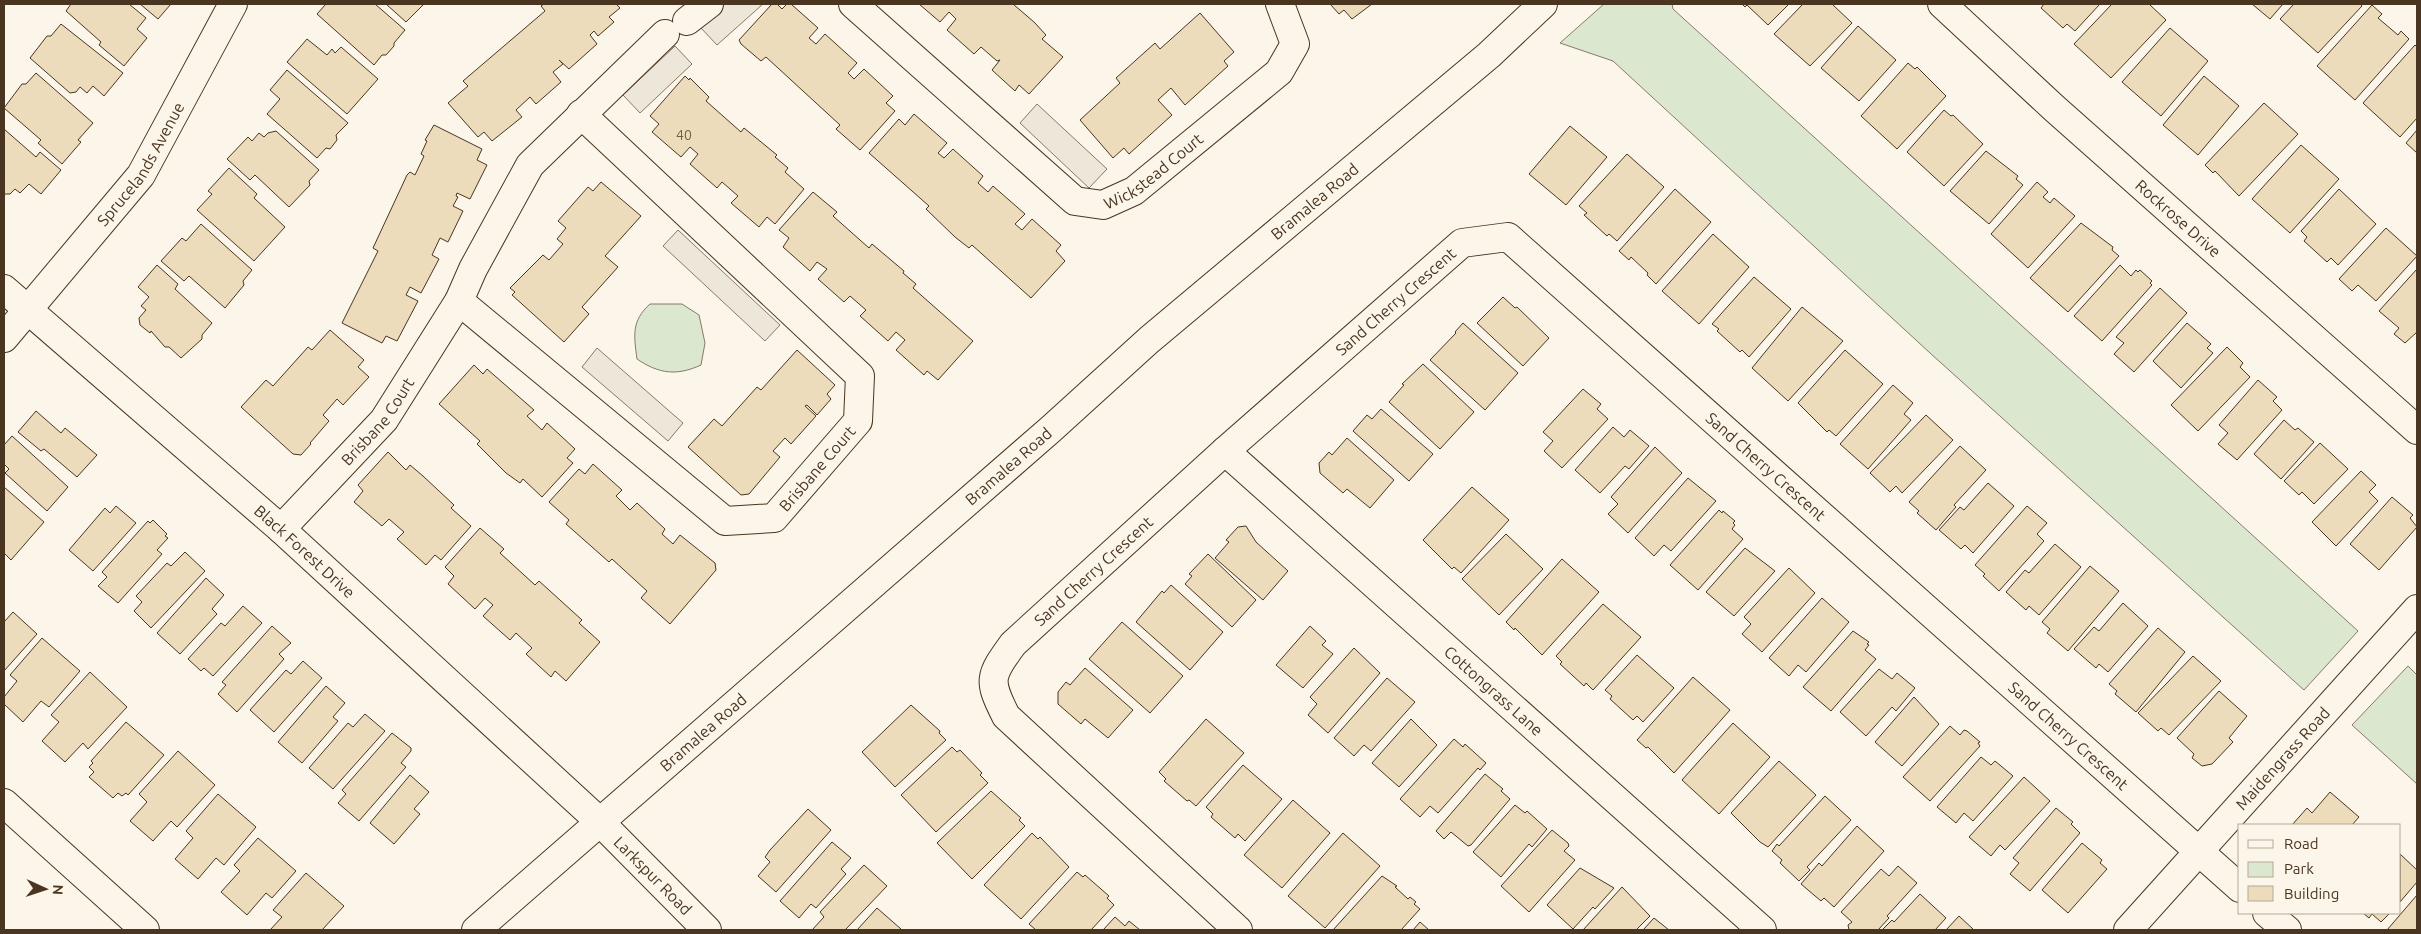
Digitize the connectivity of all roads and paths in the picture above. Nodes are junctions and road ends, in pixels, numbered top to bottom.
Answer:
1 (233, 4) edge
2 (709, 4) edge
3 (852, 4) edge
4 (1280, 4) edge
5 (1543, 4) edge
6 (1942, 4) edge
7 (581, 114) junction
8 (4, 289) edge
9 (459, 301) junction
10 (28, 310) junction
11 (4, 338) edge
12 (2417, 430) edge
13 (1225, 451) junction
14 (281, 529) junction
15 (2417, 609) edge
16 (4, 803) edge
17 (599, 821) junction
18 (2199, 851) junction
19 (2238, 886) edge
20 (2268, 914) edge
21 (145, 930) edge
22 (476, 930) edge
23 (707, 930) edge
24 (1238, 930) edge
25 (1762, 930) edge
26 (2128, 930) edge
27 (2286, 930) edge

1 - 10 street, Sprucelands Avenue
2 - 7 street, Brisbane Court
3 - 4 street, Wickstead Court
5 - 17 street, Bramalea Road
6 - 12 street, Rockrose Drive
7 - 9 street, Brisbane Court
7 - 9 street, Brisbane Court
8 - 10 street, Black Forest Drive
9 - 14 street, Brisbane Court
10 - 11 street, Sprucelands Avenue
10 - 14 street, Black Forest Drive
13 - 18 street, Sand Cherry Crescent
13 - 24 street, Sand Cherry Crescent
13 - 25 street, Cottongrass Lane
14 - 17 street, Black Forest Drive
15 - 18 street, Maidengrass Road
16 - 21 street
17 - 22 street, Bramalea Road
17 - 23 street, Larkspur Road
18 - 19 street, Sand Cherry Crescent
18 - 26 street, Maidengrass Road
20 - 27 street

